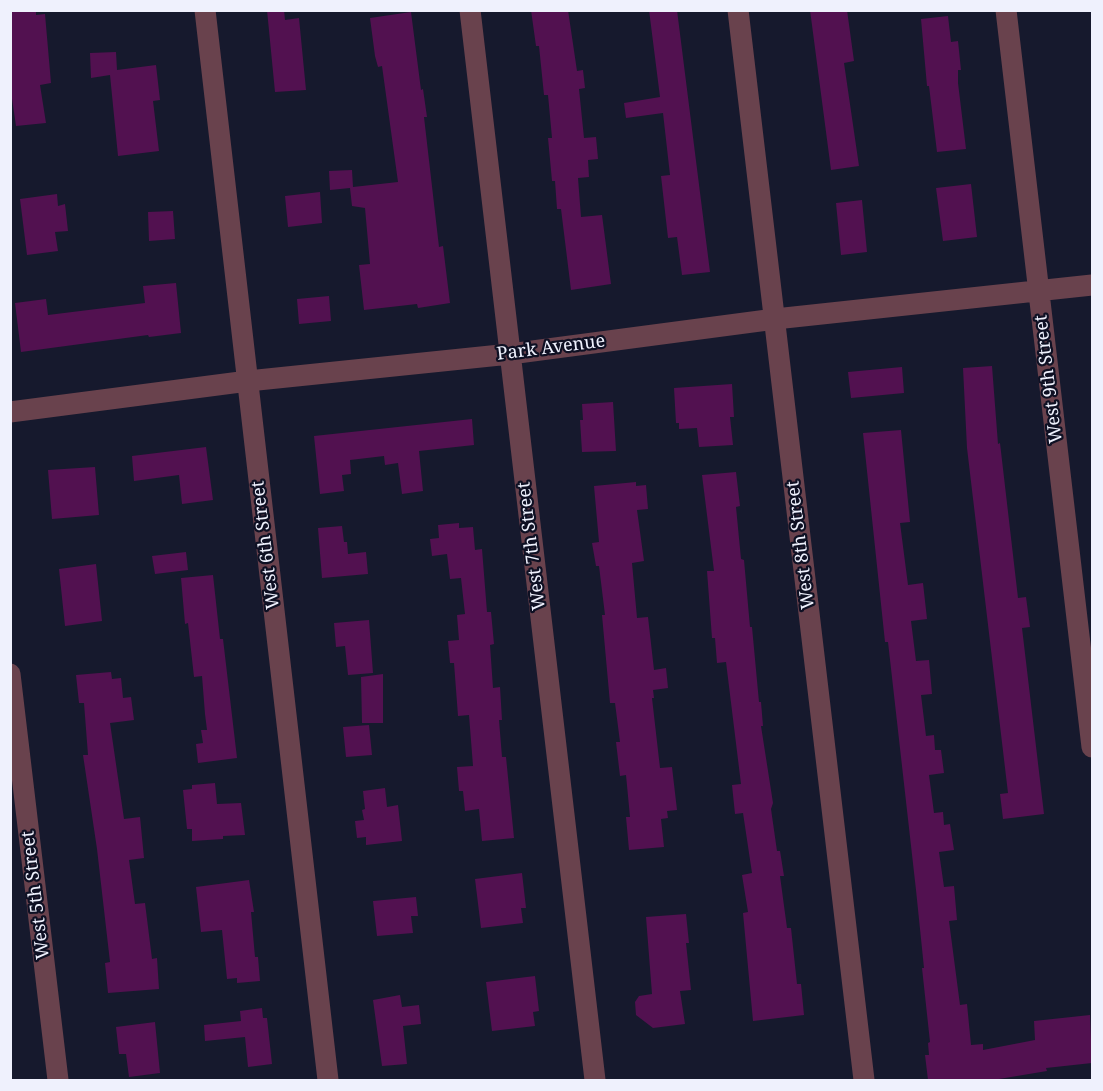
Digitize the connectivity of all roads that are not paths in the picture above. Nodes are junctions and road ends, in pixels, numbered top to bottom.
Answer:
1 (205, 10) edge
2 (471, 10) edge
3 (738, 10) edge
4 (1006, 10) edge
5 (1092, 285) edge
6 (1039, 291) junction
7 (775, 319) junction
8 (510, 354) junction
9 (248, 381) junction
10 (10, 412) edge
11 (10, 674) edge
12 (1092, 747) edge
13 (58, 1080) edge
14 (328, 1080) edge
15 (595, 1080) edge
16 (864, 1080) edge

1 - 9 street, West 6th Street
2 - 8 street, West 7th Street
3 - 7 street, West 8th Street
4 - 6 street, West 9th Street
5 - 6 street, Park Avenue
6 - 7 street, Park Avenue
6 - 12 street, West 9th Street
7 - 8 street, Park Avenue
7 - 16 street, West 8th Street
8 - 9 street, Park Avenue
8 - 15 street, West 7th Street
9 - 10 street, Park Avenue
9 - 14 street, West 6th Street
11 - 13 street, West 5th Street

